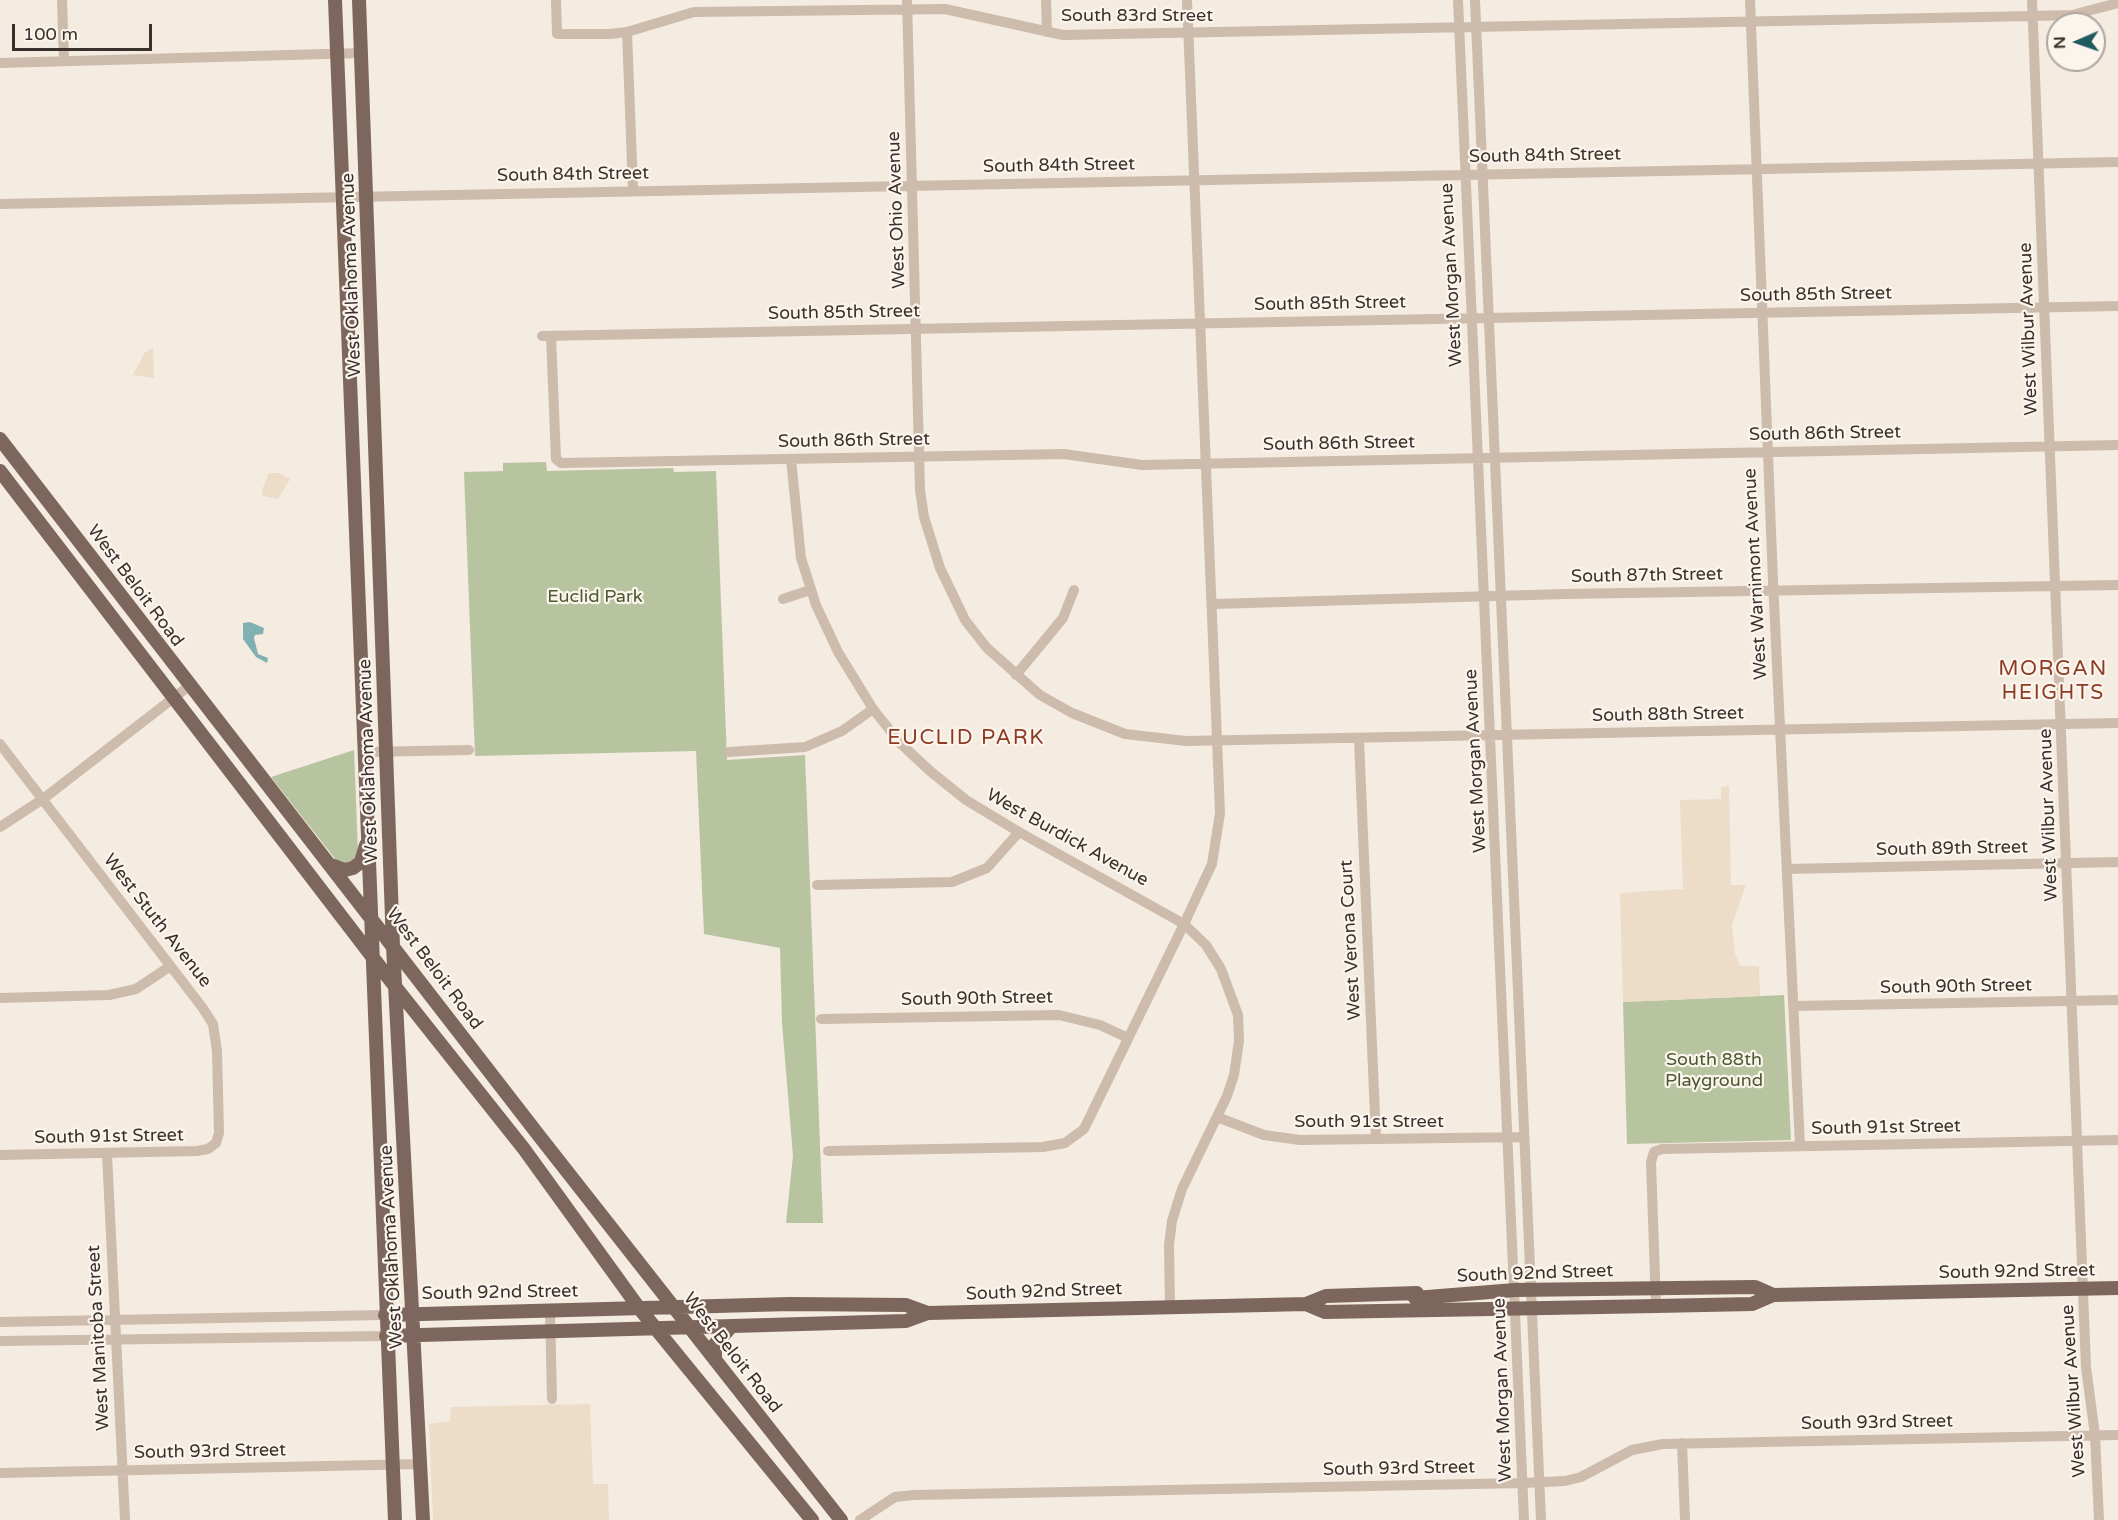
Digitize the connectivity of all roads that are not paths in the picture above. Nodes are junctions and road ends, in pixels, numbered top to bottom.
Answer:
1 (62, 0) edge
2 (335, 0) edge
3 (359, 0) edge
4 (556, 0) edge
5 (693, 0) edge
6 (1046, 0) edge
7 (1187, 0) edge
8 (1458, 0) edge
9 (1475, 0) edge
10 (1750, 0) edge
11 (2032, 0) edge
12 (2118, 3) edge
13 (907, 5) edge
14 (694, 12) junction
15 (2033, 16) junction
16 (1750, 21) junction
17 (1459, 27) junction
18 (1475, 27) junction
19 (627, 32) junction
20 (1047, 32) junction
21 (1188, 33) junction
22 (361, 53) junction
23 (338, 54) junction
24 (64, 60) junction
25 (0, 63) edge
26 (2118, 162) edge
27 (2038, 163) junction
28 (1756, 167) junction
29 (1464, 174) junction
30 (1480, 174) junction
31 (1194, 180) junction
32 (912, 186) junction
33 (633, 190) junction
34 (367, 196) junction
35 (344, 197) junction
36 (0, 204) edge
37 (2118, 306) edge
38 (2044, 307) junction
39 (1762, 312) junction
40 (1471, 318) junction
41 (1488, 318) junction
42 (1199, 323) junction
43 (917, 328) junction
44 (0, 439) edge
45 (2118, 445) edge
46 (2050, 446) junction
47 (1767, 452) junction
48 (919, 456) junction
49 (1494, 457) junction
50 (1478, 458) junction
51 (790, 459) junction
52 (561, 463) joint
53 (1206, 464) junction
54 (0, 471) edge
55 (2118, 585) edge
56 (2056, 586) junction
57 (810, 590) junction
58 (1074, 590) dead end
59 (1773, 591) junction
60 (1484, 597) junction
61 (1500, 597) junction
62 (783, 599) dead end
63 (1212, 604) junction
64 (1016, 675) junction
65 (189, 686) junction
66 (174, 698) junction
67 (873, 709) junction
68 (2118, 723) edge
69 (2062, 724) junction
70 (1780, 730) junction
71 (1492, 735) junction
72 (1506, 735) junction
73 (1359, 740) junction
74 (1218, 742) junction
75 (0, 744) edge
76 (469, 750) dead end
77 (366, 752) junction
78 (386, 752) junction
79 (729, 752) dead end
80 (43, 799) junction
81 (0, 827) edge
82 (1019, 832) junction
83 (369, 834) junction
84 (2118, 862) edge
85 (2068, 863) junction
86 (331, 865) junction
87 (1787, 869) junction
88 (817, 885) dead end
89 (372, 918) junction
90 (1184, 924) junction
91 (1515, 931) junction
92 (1499, 932) junction
93 (393, 946) junction
94 (374, 960) junction
95 (169, 967) junction
96 (397, 989) junction
97 (0, 998) edge
98 (2118, 1000) edge
99 (2073, 1001) junction
100 (1794, 1006) junction
101 (821, 1019) dead end
102 (429, 1030) junction
103 (1128, 1038) junction
104 (400, 1060) junction
105 (1217, 1117) junction
106 (1524, 1137) junction
107 (1508, 1138) junction
108 (1376, 1139) junction
109 (2079, 1140) junction
110 (2118, 1140) edge
111 (216, 1143) joint
112 (1800, 1146) junction
113 (828, 1151) dead end
114 (107, 1154) junction
115 (0, 1155) edge
116 (1513, 1232) junction
117 (1528, 1232) junction
118 (1655, 1287) junction
119 (2118, 1288) edge
120 (2084, 1289) junction
121 (1515, 1290) junction
122 (1530, 1290) junction
123 (1773, 1295) junction
124 (1306, 1304) junction
125 (1170, 1306) junction
126 (1656, 1306) junction
127 (673, 1307) junction
128 (639, 1308) junction
129 (1531, 1308) junction
130 (1516, 1309) junction
131 (550, 1310) junction
132 (413, 1313) junction
133 (928, 1313) junction
134 (385, 1315) junction
135 (114, 1319) junction
136 (0, 1322) edge
137 (731, 1327) junction
138 (690, 1328) junction
139 (657, 1329) junction
140 (550, 1331) junction
141 (414, 1335) junction
142 (386, 1336) junction
143 (116, 1338) junction
144 (0, 1341) edge
145 (715, 1360) junction
146 (1519, 1374) junction
147 (1534, 1374) junction
148 (552, 1399) dead end
149 (2095, 1435) junction
150 (2118, 1435) edge
151 (1682, 1443) junction
152 (421, 1464) junction
153 (392, 1466) junction
154 (122, 1471) junction
155 (0, 1473) edge
156 (1539, 1482) junction
157 (1523, 1483) junction
158 (125, 1520) edge
159 (395, 1520) edge
160 (423, 1520) edge
161 (812, 1520) edge
162 (841, 1520) edge
163 (860, 1520) edge
164 (1524, 1520) edge
165 (1541, 1520) edge
166 (1685, 1520) edge
167 (2099, 1520) edge

1 - 24 street
2 - 23 main road, West Oklahoma Avenue
3 - 22 main road, West Oklahoma Avenue
4 - 19 street, South 83rd Street
5 - 14 street
6 - 20 street
7 - 21 street
8 - 17 street, West Morgan Avenue
9 - 18 street, West Morgan Avenue
10 - 16 street, West Warnimont Avenue
11 - 15 street, West Wilbur Avenue
12 - 15 street, South 83rd Street
13 - 14 street, South 83rd Street
13 - 20 street, South 83rd Street
13 - 32 street, West Ohio Avenue
14 - 19 street, South 83rd Street
15 - 16 street, South 83rd Street
15 - 27 street, West Wilbur Avenue
16 - 18 street, South 83rd Street
16 - 28 street, West Warnimont Avenue
17 - 18 street, South 83rd Street
17 - 21 street, South 83rd Street
17 - 29 street, West Morgan Avenue
18 - 30 street, West Morgan Avenue
19 - 33 street
20 - 21 street, South 83rd Street
21 - 31 street
22 - 23 street
22 - 34 main road, West Oklahoma Avenue
23 - 24 street
23 - 35 main road, West Oklahoma Avenue
24 - 25 street
26 - 27 street, South 84th Street
27 - 28 street, South 84th Street
27 - 38 street, West Wilbur Avenue
28 - 30 street, South 84th Street
28 - 39 street, West Warnimont Avenue
29 - 30 street, South 84th Street
29 - 31 street, South 84th Street
29 - 40 street, West Morgan Avenue
30 - 41 street, West Morgan Avenue
31 - 32 street, South 84th Street
31 - 42 street
32 - 33 street, South 84th Street
32 - 43 street, West Ohio Avenue
33 - 34 street, South 84th Street
34 - 35 street, South 84th Street
34 - 78 main road, West Oklahoma Avenue
35 - 36 street, South 84th Street
35 - 77 main road, West Oklahoma Avenue
37 - 38 street, South 85th Street
38 - 39 street, South 85th Street
38 - 46 street, West Wilbur Avenue
39 - 41 street, South 85th Street
39 - 47 street, West Warnimont Avenue
40 - 41 street, South 85th Street
40 - 42 street, South 85th Street
40 - 50 street, West Morgan Avenue
41 - 49 street, West Morgan Avenue
42 - 43 street, South 85th Street
42 - 53 street
43 - 48 street, West Ohio Avenue
43 - 52 street, South 85th Street
44 - 65 main road, West Beloit Road
45 - 46 street, South 86th Street
46 - 47 street, South 86th Street
46 - 56 street, West Wilbur Avenue
47 - 49 street, South 86th Street
47 - 59 street, West Warnimont Avenue
48 - 51 street, South 86th Street
48 - 53 street, South 86th Street
48 - 64 street, West Ohio Avenue
49 - 50 street, South 86th Street
49 - 61 street, West Morgan Avenue
50 - 53 street, South 86th Street
50 - 60 street, West Morgan Avenue
51 - 52 street, South 86th Street
51 - 57 street, West Burdick Avenue
53 - 63 street
54 - 66 main road, West Beloit Road
55 - 56 street, South 87th Street
56 - 59 street, South 87th Street
56 - 69 street, West Wilbur Avenue
57 - 62 street
57 - 67 street, West Burdick Avenue
58 - 64 street
59 - 61 street, South 87th Street
59 - 70 street, West Warnimont Avenue
60 - 61 street, South 87th Street
60 - 63 street, South 87th Street
60 - 71 street, West Morgan Avenue
61 - 72 street, West Morgan Avenue
63 - 74 street
64 - 74 street, West Ohio Avenue
65 - 66 street
65 - 86 main road, West Beloit Road
66 - 80 street
66 - 94 main road, West Beloit Road
67 - 79 street
67 - 82 street, West Burdick Avenue
68 - 69 street, South 88th Street
69 - 70 street, South 88th Street
69 - 85 street, West Wilbur Avenue
70 - 72 street, South 88th Street
70 - 87 street, West Warnimont Avenue
71 - 72 street, South 88th Street
71 - 73 street, South 88th Street
71 - 92 street, West Morgan Avenue
72 - 91 street, West Morgan Avenue
73 - 74 street, South 88th Street
73 - 108 street, West Verona Court
74 - 90 street
75 - 80 street, West Stuth Avenue
76 - 78 street
77 - 78 street
77 - 83 main road, West Oklahoma Avenue
78 - 93 main road, West Oklahoma Avenue
80 - 81 street
80 - 95 street, West Stuth Avenue
82 - 88 street
82 - 90 street, West Burdick Avenue
83 - 86 main road
83 - 89 main road, West Oklahoma Avenue
84 - 85 street, South 89th Street
85 - 87 street, South 89th Street
85 - 99 street, West Wilbur Avenue
86 - 89 main road, West Beloit Road
87 - 100 street, West Warnimont Avenue
89 - 93 main road, West Beloit Road
89 - 94 main road, West Oklahoma Avenue
90 - 103 street
90 - 105 street, West Burdick Avenue
91 - 92 street
91 - 106 street, West Morgan Avenue
92 - 107 street, West Morgan Avenue
93 - 96 main road, West Oklahoma Avenue
93 - 127 main road, West Beloit Road
94 - 96 main road, West Beloit Road
94 - 134 main road, West Oklahoma Avenue
95 - 97 street
95 - 111 street, West Stuth Avenue
96 - 102 main road, West Beloit Road
96 - 104 main road, West Oklahoma Avenue
98 - 99 street, South 90th Street
99 - 100 street, South 90th Street
99 - 109 street, West Wilbur Avenue
100 - 112 street, West Warnimont Avenue
101 - 103 street, South 90th Street
102 - 104 main road
102 - 128 main road, West Beloit Road
103 - 113 street
104 - 132 main road, West Oklahoma Avenue
105 - 108 street, South 91st Street
105 - 125 street, West Burdick Avenue
106 - 107 street, South 91st Street
106 - 117 street, West Morgan Avenue
107 - 108 street, South 91st Street
107 - 116 street, West Morgan Avenue
109 - 110 street, South 91st Street
109 - 112 street, South 91st Street
109 - 120 street, West Wilbur Avenue
111 - 114 street, South 91st Street
112 - 118 street, South 91st Street
114 - 115 street, South 91st Street
114 - 135 street, West Manitoba Street
116 - 117 street
116 - 121 street, West Morgan Avenue
117 - 122 street, West Morgan Avenue
118 - 122 main road, South 92nd Street
118 - 123 main road, South 92nd Street
118 - 126 street
119 - 120 main road, South 92nd Street
120 - 123 main road, South 92nd Street
120 - 149 street, West Wilbur Avenue
121 - 122 main road, South 92nd Street
121 - 124 main road, South 92nd Street
121 - 130 street, West Morgan Avenue
122 - 129 street, West Morgan Avenue
123 - 126 main road, South 92nd Street
124 - 125 main road, South 92nd Street
124 - 130 main road, South 92nd Street
125 - 133 main road, South 92nd Street
126 - 129 main road, South 92nd Street
127 - 128 main road, South 92nd Street
127 - 133 main road, South 92nd Street
127 - 138 main road, West Beloit Road
128 - 131 main road, South 92nd Street
128 - 139 main road, West Beloit Road
129 - 130 main road, South 92nd Street
129 - 147 street, West Morgan Avenue
130 - 146 street, West Morgan Avenue
131 - 132 main road, South 92nd Street
131 - 140 street
132 - 134 main road, South 92nd Street
132 - 141 main road, West Oklahoma Avenue
133 - 137 main road, South 92nd Street
134 - 135 street, South 92nd Street
134 - 142 main road, West Oklahoma Avenue
135 - 136 street, South 92nd Street
135 - 143 street, West Manitoba Street
137 - 138 main road, South 92nd Street
137 - 145 main road
138 - 139 main road, South 92nd Street
138 - 145 main road, West Beloit Road
139 - 140 main road, South 92nd Street
139 - 161 main road, West Beloit Road
140 - 141 main road, South 92nd Street
140 - 148 street
141 - 142 main road, South 92nd Street
141 - 152 main road, West Oklahoma Avenue
142 - 143 street, South 92nd Street
142 - 153 main road, West Oklahoma Avenue
143 - 144 street, South 92nd Street
143 - 154 street, West Manitoba Street
145 - 162 main road, West Beloit Road
146 - 147 street
146 - 157 street, West Morgan Avenue
147 - 156 street, West Morgan Avenue
149 - 150 street, South 93rd Street
149 - 151 street, South 93rd Street
149 - 167 street, West Wilbur Avenue
151 - 156 street, South 93rd Street
151 - 166 street
152 - 153 street, South 93rd Street
152 - 160 main road, West Oklahoma Avenue
153 - 154 street, South 93rd Street
153 - 159 main road, West Oklahoma Avenue
154 - 155 street, South 93rd Street
154 - 158 street, West Manitoba Street
156 - 157 street, South 93rd Street
156 - 165 street, West Morgan Avenue
157 - 163 street, South 93rd Street
157 - 164 street, West Morgan Avenue

